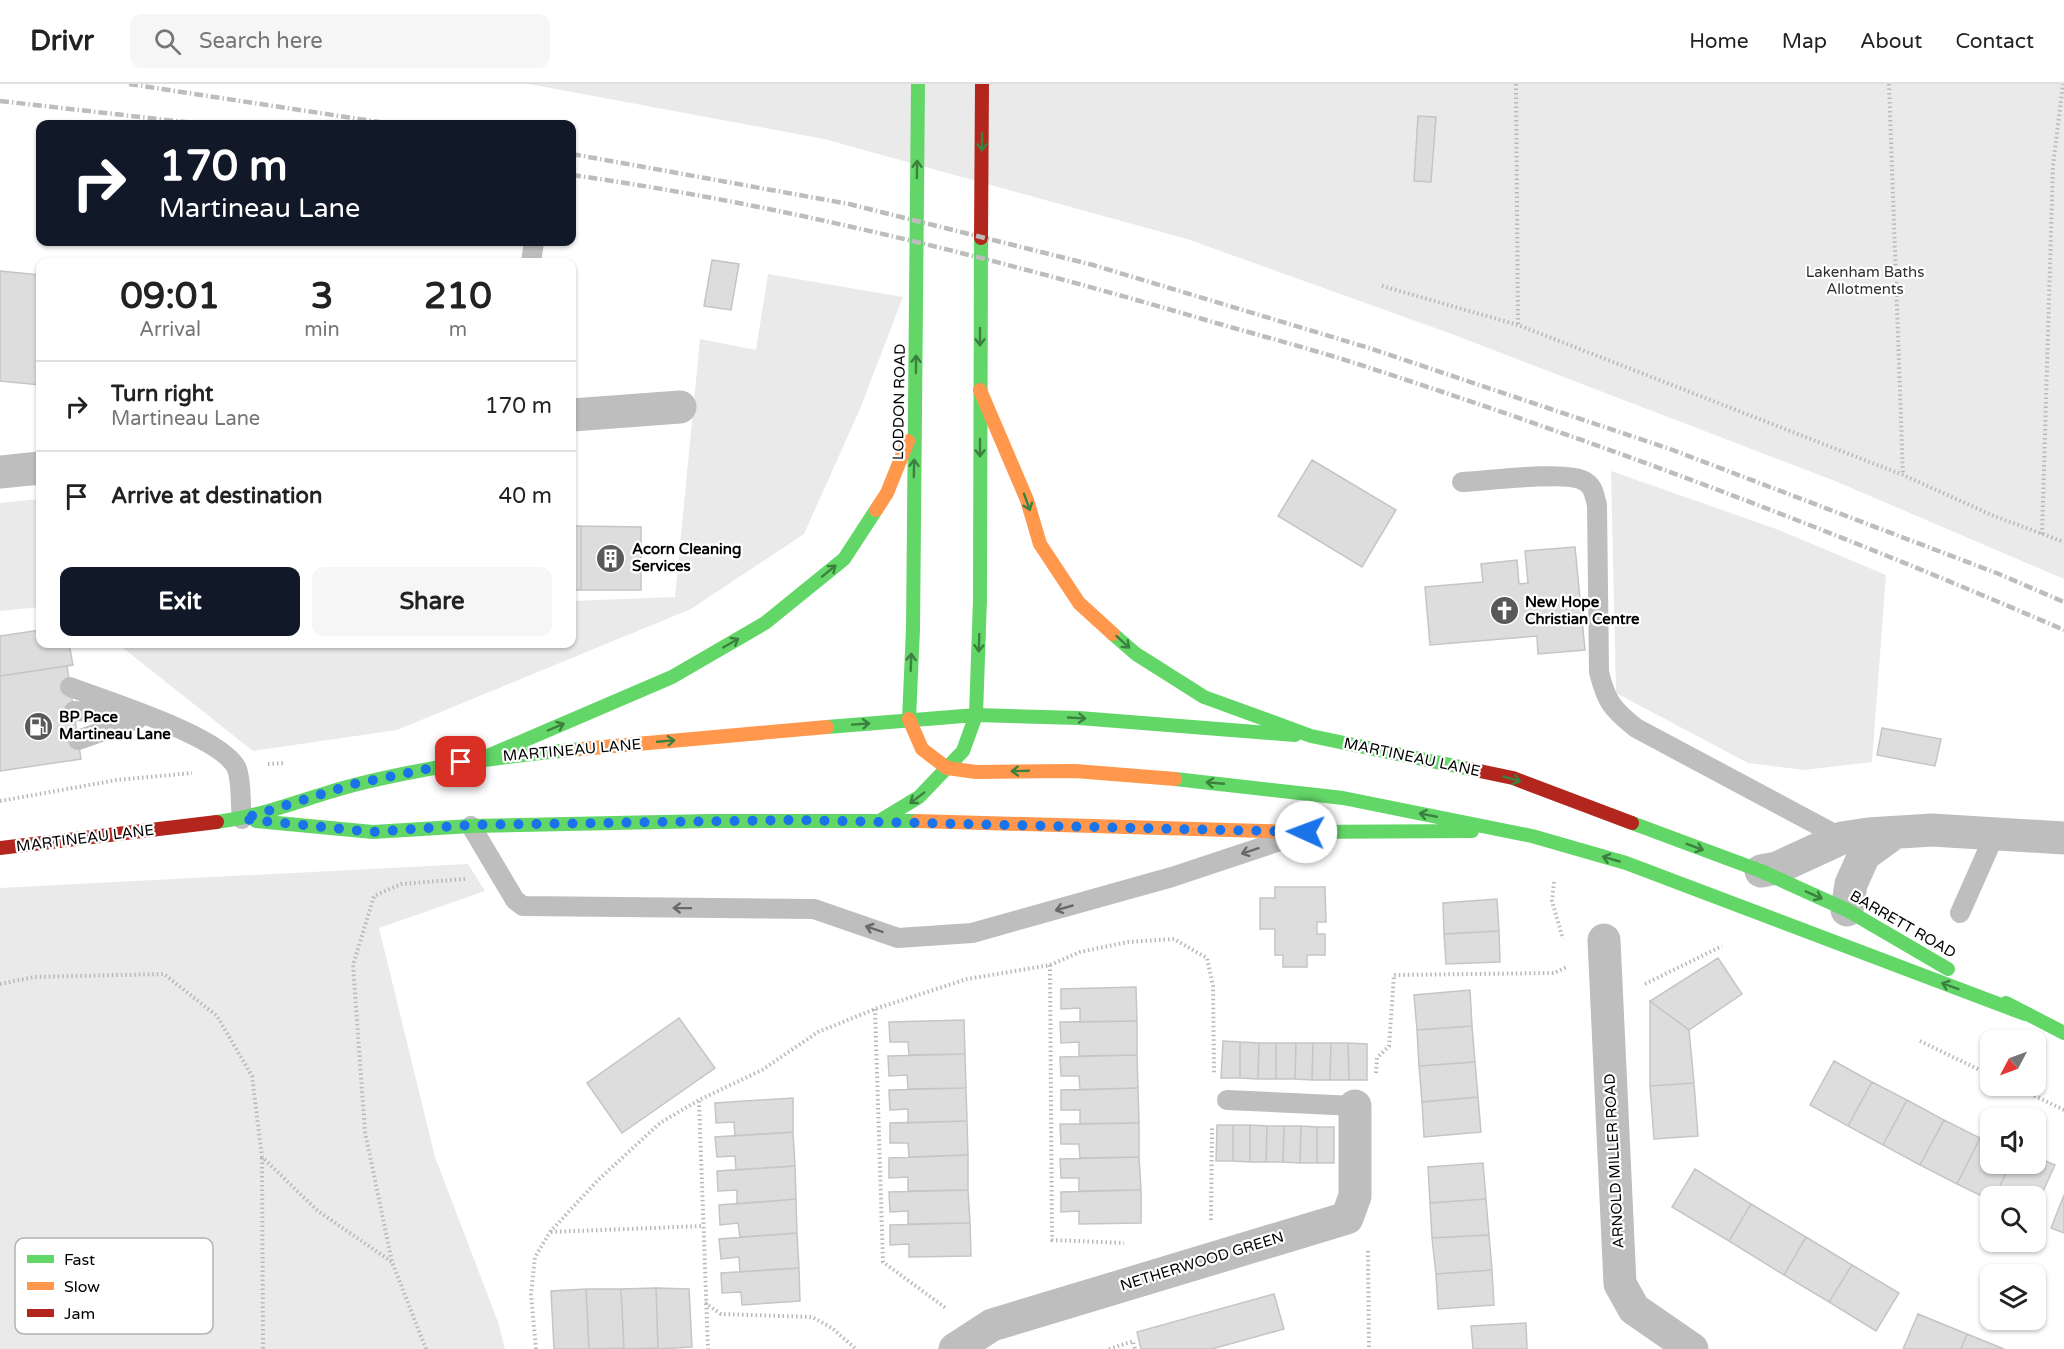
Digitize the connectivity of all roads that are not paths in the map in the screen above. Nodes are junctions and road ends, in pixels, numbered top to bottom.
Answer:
1 (918, 84) edge
2 (982, 84) edge
3 (980, 390) junction
4 (680, 408) dead end
5 (576, 415) edge
6 (915, 422) junction
7 (36, 468) edge
8 (0, 472) edge
9 (1462, 482) dead end
10 (70, 687) dead end
11 (74, 711) dead end
12 (976, 715) junction
13 (146, 716) junction
14 (909, 721) junction
15 (1311, 736) junction
16 (78, 740) dead end
17 (483, 758) junction
18 (947, 768) junction
19 (242, 819) junction
20 (881, 820) junction
21 (471, 825) junction
22 (1506, 831) junction
23 (1306, 832) junction
24 (1893, 834) junction
25 (1995, 834) junction
26 (1842, 838) junction
27 (2064, 838) edge
28 (0, 848) edge
29 (1761, 871) junction
30 (1744, 910) joint
31 (1847, 910) junction
32 (1960, 913) dead end
33 (1604, 940) dead end
34 (2025, 1014) junction
35 (2064, 1033) edge
36 (1227, 1100) dead end
37 (1355, 1106) joint
38 (964, 1342) edge
39 (1692, 1349) edge

6 -> 1 main road, LODDON ROAD
2 -> 3 main road
3 -> 12 main road
3 -> 15 main road
4 - 5 street
14 -> 6 main road, LODDON ROAD
17 -> 6 main road
7 - 8 street
9 - 26 lane
10 - 13 lane
11 - 13 lane
12 - 14 main road, MARTINEAU LANE
12 -> 15 main road, MARTINEAU LANE
12 - 18 main road
13 - 16 lane
13 - 19 lane
17 -> 14 main road, MARTINEAU LANE
14 - 18 main road, MARTINEAU LANE
15 -> 29 main road, MARTINEAU LANE
17 - 19 main road, MARTINEAU LANE
18 -> 20 main road
22 -> 18 main road, MARTINEAU LANE
19 - 21 main road, MARTINEAU LANE
19 - 28 main road, MARTINEAU LANE
20 - 21 main road, MARTINEAU LANE
20 - 23 main road, MARTINEAU LANE
23 -> 21 lane
22 - 23 main road, MARTINEAU LANE
30 -> 22 main road, MARTINEAU LANE
24 - 25 street
24 - 26 street
24 - 31 street
25 - 27 street
25 - 32 lane
26 - 29 street
29 -> 31 main road, BARRETT ROAD
34 -> 30 main road, BARRETT ROAD
31 - 34 main road, BARRETT ROAD
33 - 39 street, ARNOLD MILLER ROAD
34 - 35 main road, BARRETT ROAD
36 - 37 lane
37 - 38 street, NETHERWOOD GREEN

